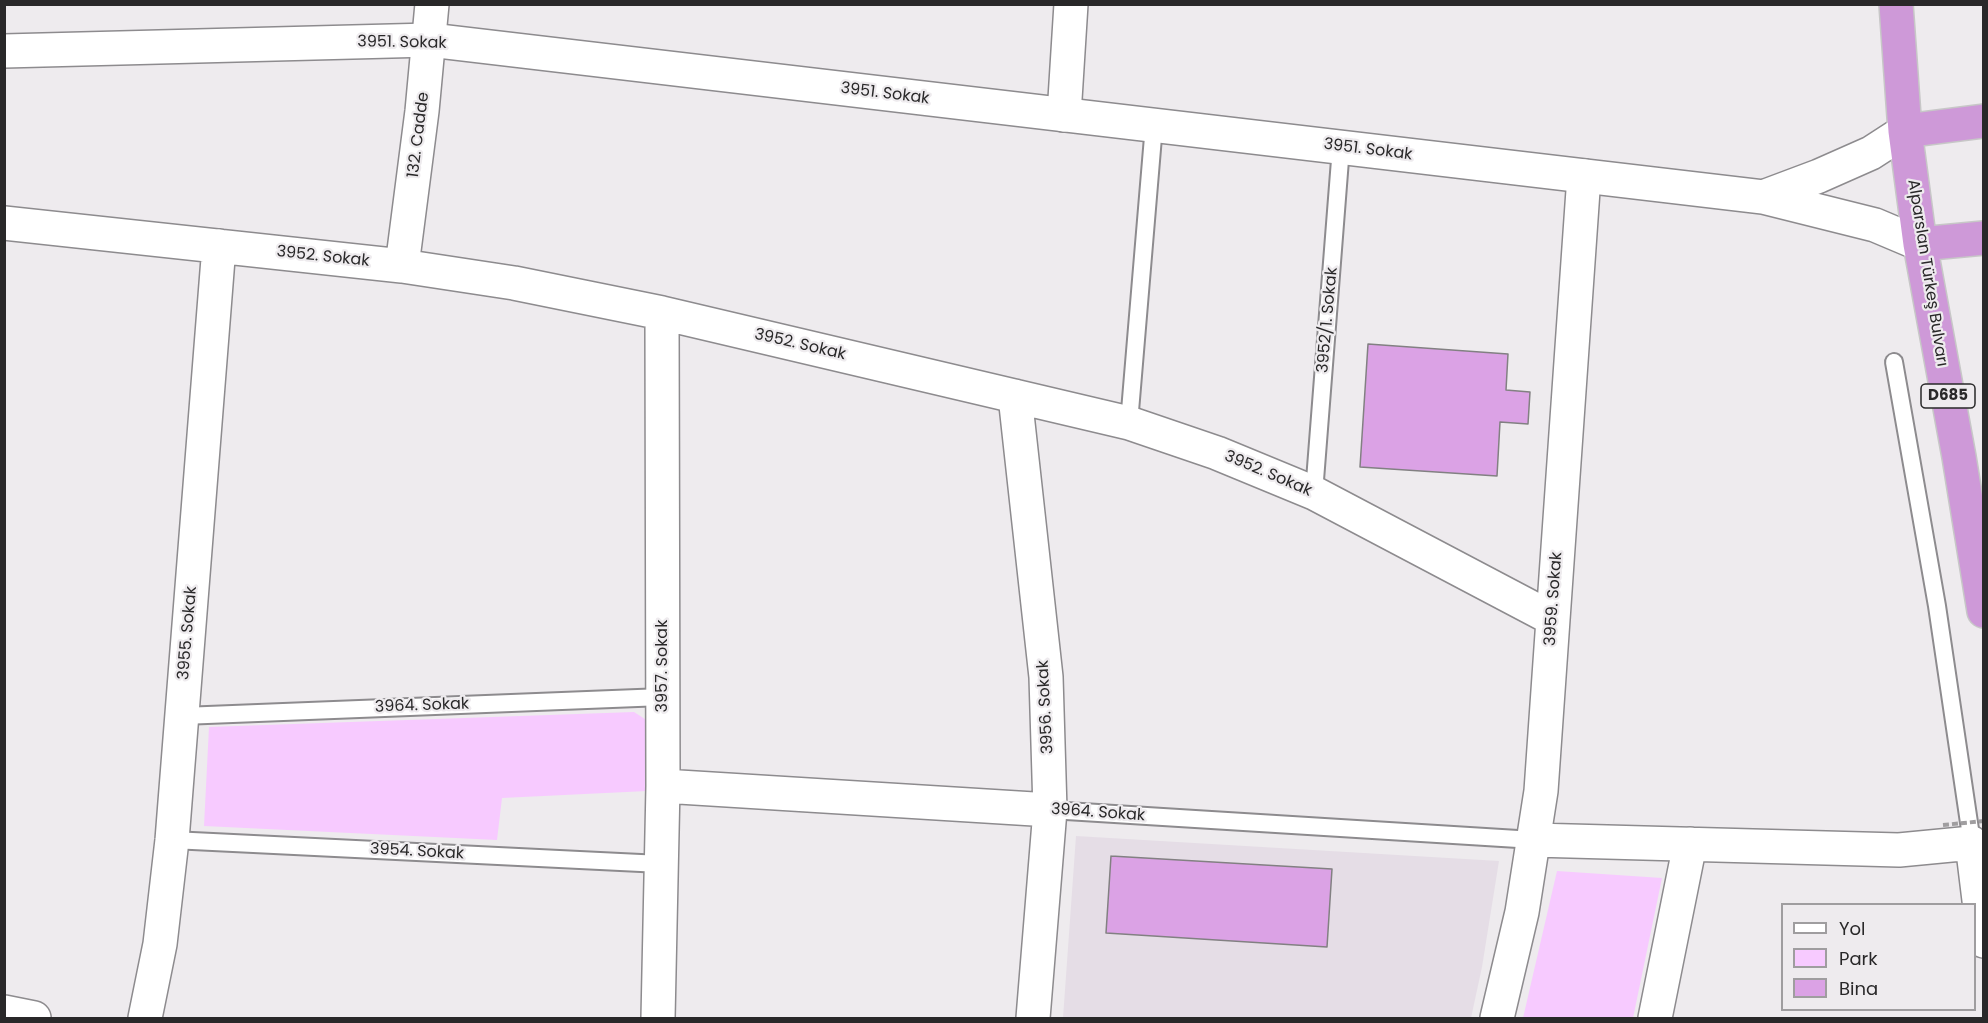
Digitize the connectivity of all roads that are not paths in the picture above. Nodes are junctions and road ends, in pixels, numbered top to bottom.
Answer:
1 (432, 4) edge
2 (1071, 4) edge
3 (1896, 4) edge
4 (430, 40) junction
5 (4, 51) edge
6 (1064, 115) junction
7 (1983, 121) edge
8 (1154, 125) junction
9 (1905, 131) junction
10 (1341, 147) junction
11 (1584, 176) junction
12 (1763, 197) junction
13 (4, 223) edge
14 (1983, 238) edge
15 (1920, 244) junction
16 (219, 246) junction
17 (402, 266) junction
18 (662, 313) junction
19 (1894, 362) dead end
20 (1014, 396) junction
21 (1129, 423) junction
22 (1314, 493) junction
23 (1983, 611) edge
24 (1553, 619) junction
25 (663, 697) junction
26 (182, 716) junction
27 (663, 786) junction
28 (1050, 810) junction
29 (1978, 832) edge
30 (172, 840) junction
31 (1534, 840) junction
32 (1690, 844) junction
33 (662, 864) junction
34 (1983, 941) edge
35 (4, 1012) edge
36 (34, 1018) edge
37 (146, 1018) edge
38 (658, 1018) edge
39 (1033, 1018) edge
40 (1497, 1018) edge
41 (1655, 1018) edge

1 - 4 street, 132. Cadde
2 - 6 street
3 - 9 highway, Alparslan Türkeş Bulvarı / D685
4 - 5 street, 3951. Sokak
4 - 6 street, 3951. Sokak
4 - 17 street, 132. Cadde
6 - 8 street, 3951. Sokak
7 - 9 highway
8 - 10 street, 3951. Sokak
8 - 21 lane
9 - 12 street, 3951. Sokak
9 - 15 highway, Alparslan Türkeş Bulvarı / D685
10 - 11 street, 3951. Sokak
10 - 22 lane, 3952/1. Sokak
11 - 12 street, 3951. Sokak
11 - 24 street, 3959. Sokak
12 - 15 street, 3951. Sokak
13 - 16 street, 3952. Sokak
14 - 15 highway
15 - 23 highway, Alparslan Türkeş Bulvarı / D685
16 - 17 street, 3952. Sokak
16 - 26 street, 3955. Sokak
17 - 18 street, 3952. Sokak
18 - 20 street, 3952. Sokak
18 - 25 street, 3957. Sokak
19 - 29 lane
20 - 21 street, 3952. Sokak
20 - 28 street, 3956. Sokak
21 - 22 street, 3952. Sokak
22 - 24 street, 3952. Sokak
24 - 31 street, 3959. Sokak
25 - 26 lane, 3964. Sokak
25 - 27 street, 3957. Sokak
26 - 30 street, 3955. Sokak
27 - 28 street, 3964. Sokak
27 - 33 street, 3957. Sokak
28 - 31 lane, 3964. Sokak
28 - 39 street, 3956. Sokak
29 - 32 street
29 - 34 street
30 - 33 lane, 3954. Sokak
30 - 37 street, 3955. Sokak
31 - 32 street
31 - 40 street, 3959. Sokak
32 - 41 street
33 - 38 street, 3957. Sokak
35 - 36 street

